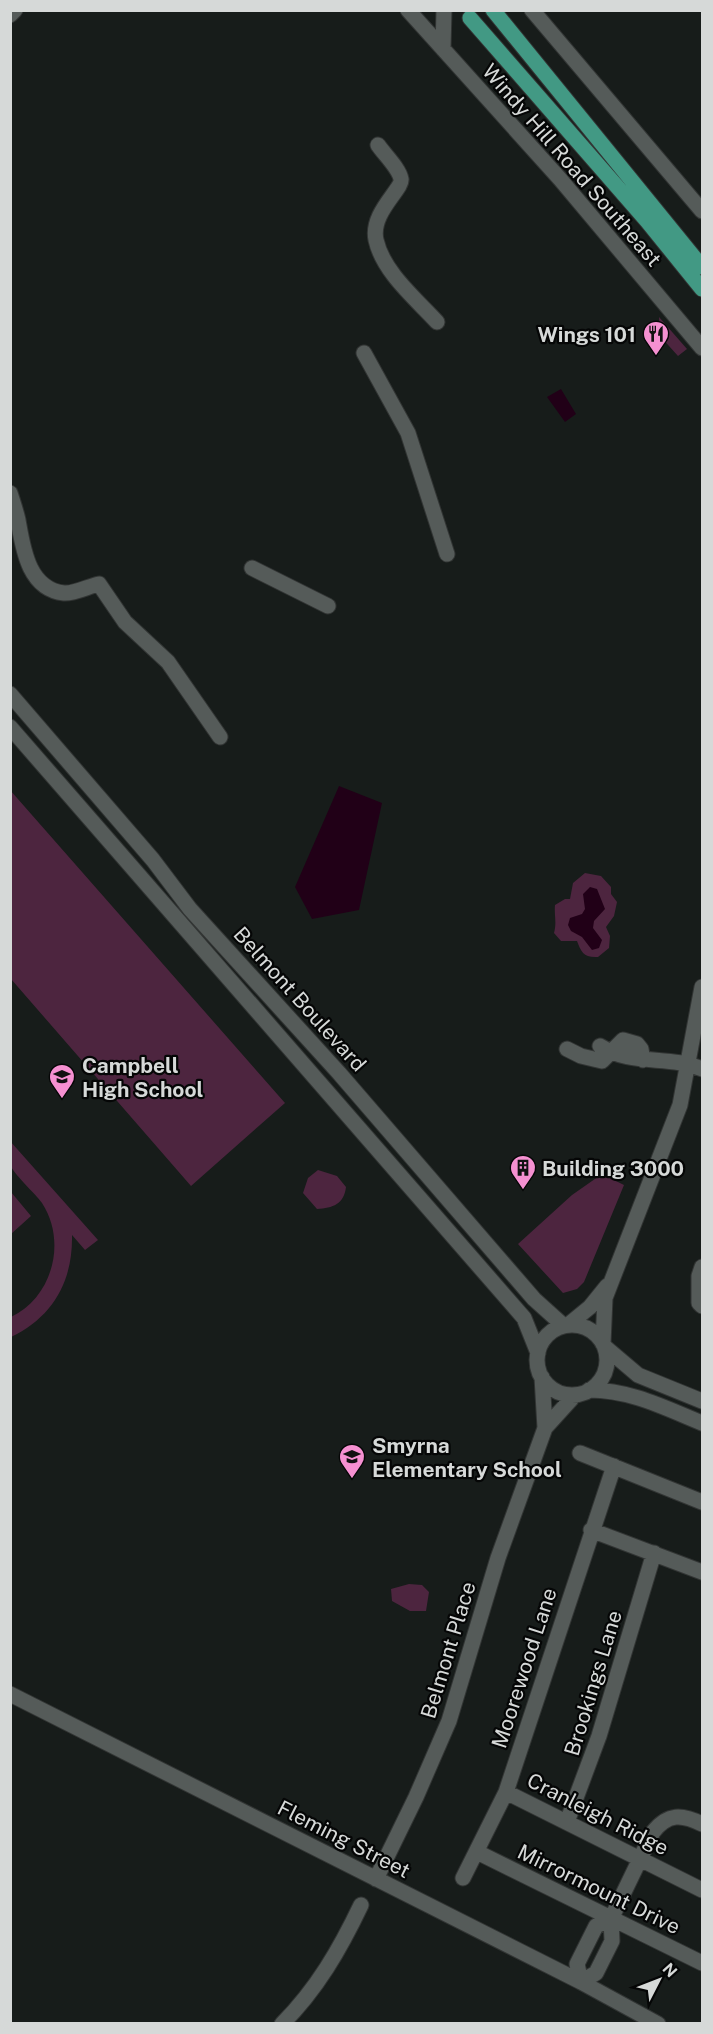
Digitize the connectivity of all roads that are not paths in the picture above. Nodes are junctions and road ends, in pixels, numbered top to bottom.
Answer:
1 (15, 10) edge
2 (408, 10) edge
3 (444, 10) edge
4 (493, 10) edge
5 (532, 10) edge
6 (10, 15) edge
7 (470, 18) dead end
8 (443, 49) junction
9 (378, 145) dead end
10 (702, 211) edge
11 (702, 267) edge
12 (702, 289) edge
13 (437, 322) dead end
14 (702, 348) edge
15 (364, 353) dead end
16 (10, 493) edge
17 (447, 554) dead end
18 (252, 568) dead end
19 (328, 606) dead end
20 (10, 694) edge
21 (10, 727) edge
22 (220, 737) dead end
23 (702, 987) edge
24 (567, 1049) dead end
25 (696, 1067) edge
26 (702, 1267) edge
27 (610, 1282) junction
28 (702, 1306) edge
29 (566, 1325) junction
30 (604, 1346) junction
31 (538, 1353) junction
32 (542, 1377) junction
33 (582, 1393) junction
34 (702, 1401) edge
35 (702, 1423) edge
36 (545, 1428) junction
37 (580, 1453) dead end
38 (614, 1466) junction
39 (702, 1502) edge
40 (591, 1530) junction
41 (654, 1553) junction
42 (702, 1572) edge
43 (10, 1694) edge
44 (506, 1792) junction
45 (567, 1822) junction
46 (702, 1824) edge
47 (477, 1852) junction
48 (640, 1859) junction
49 (464, 1878) dead end
50 (376, 1879) junction
51 (702, 1890) edge
52 (361, 1905) dead end
53 (611, 1919) junction
54 (702, 1964) edge
55 (581, 1982) junction
56 (282, 2024) edge
57 (658, 2024) edge

1 - 6 street
2 - 8 street, Windy Hill Road Southeast
3 - 8 street
4 - 11 main road, Windy Hill Road Southeast
5 - 10 street
7 - 12 main road, Windy Hill Road Southeast
8 - 14 street, Windy Hill Road Southeast
9 - 13 street
15 - 17 street
16 - 22 street
18 - 19 street
20 - 29 street, Belmont Boulevard
21 - 31 street, Belmont Boulevard
23 - 25 street
24 - 25 street
25 - 27 street
26 - 28 street
27 - 29 street
27 - 30 street
29 - 30 street
29 - 31 street
30 - 33 street
30 - 34 street
31 - 32 street
32 - 33 street
32 - 36 street, Belmont Place
33 - 35 street
33 - 36 street, Belmont Place
36 - 50 street, Belmont Place
37 - 38 street
38 - 39 street
38 - 40 street, Moorewood Lane
40 - 41 street
40 - 44 street, Moorewood Lane
41 - 42 street
41 - 45 street, Brookings Lane
43 - 50 street, Fleming Street
44 - 45 street, Cranleigh Ridge
44 - 47 street, Moorewood Lane
45 - 48 street, Cranleigh Ridge
46 - 48 street
47 - 49 street, Moorewood Lane
47 - 53 street, Mirrormount Drive
48 - 51 street, Cranleigh Ridge
48 - 53 street
50 - 55 street, Fleming Street
52 - 56 street
53 - 54 street, Mirrormount Drive
53 - 55 street
55 - 57 street, Fleming Street

